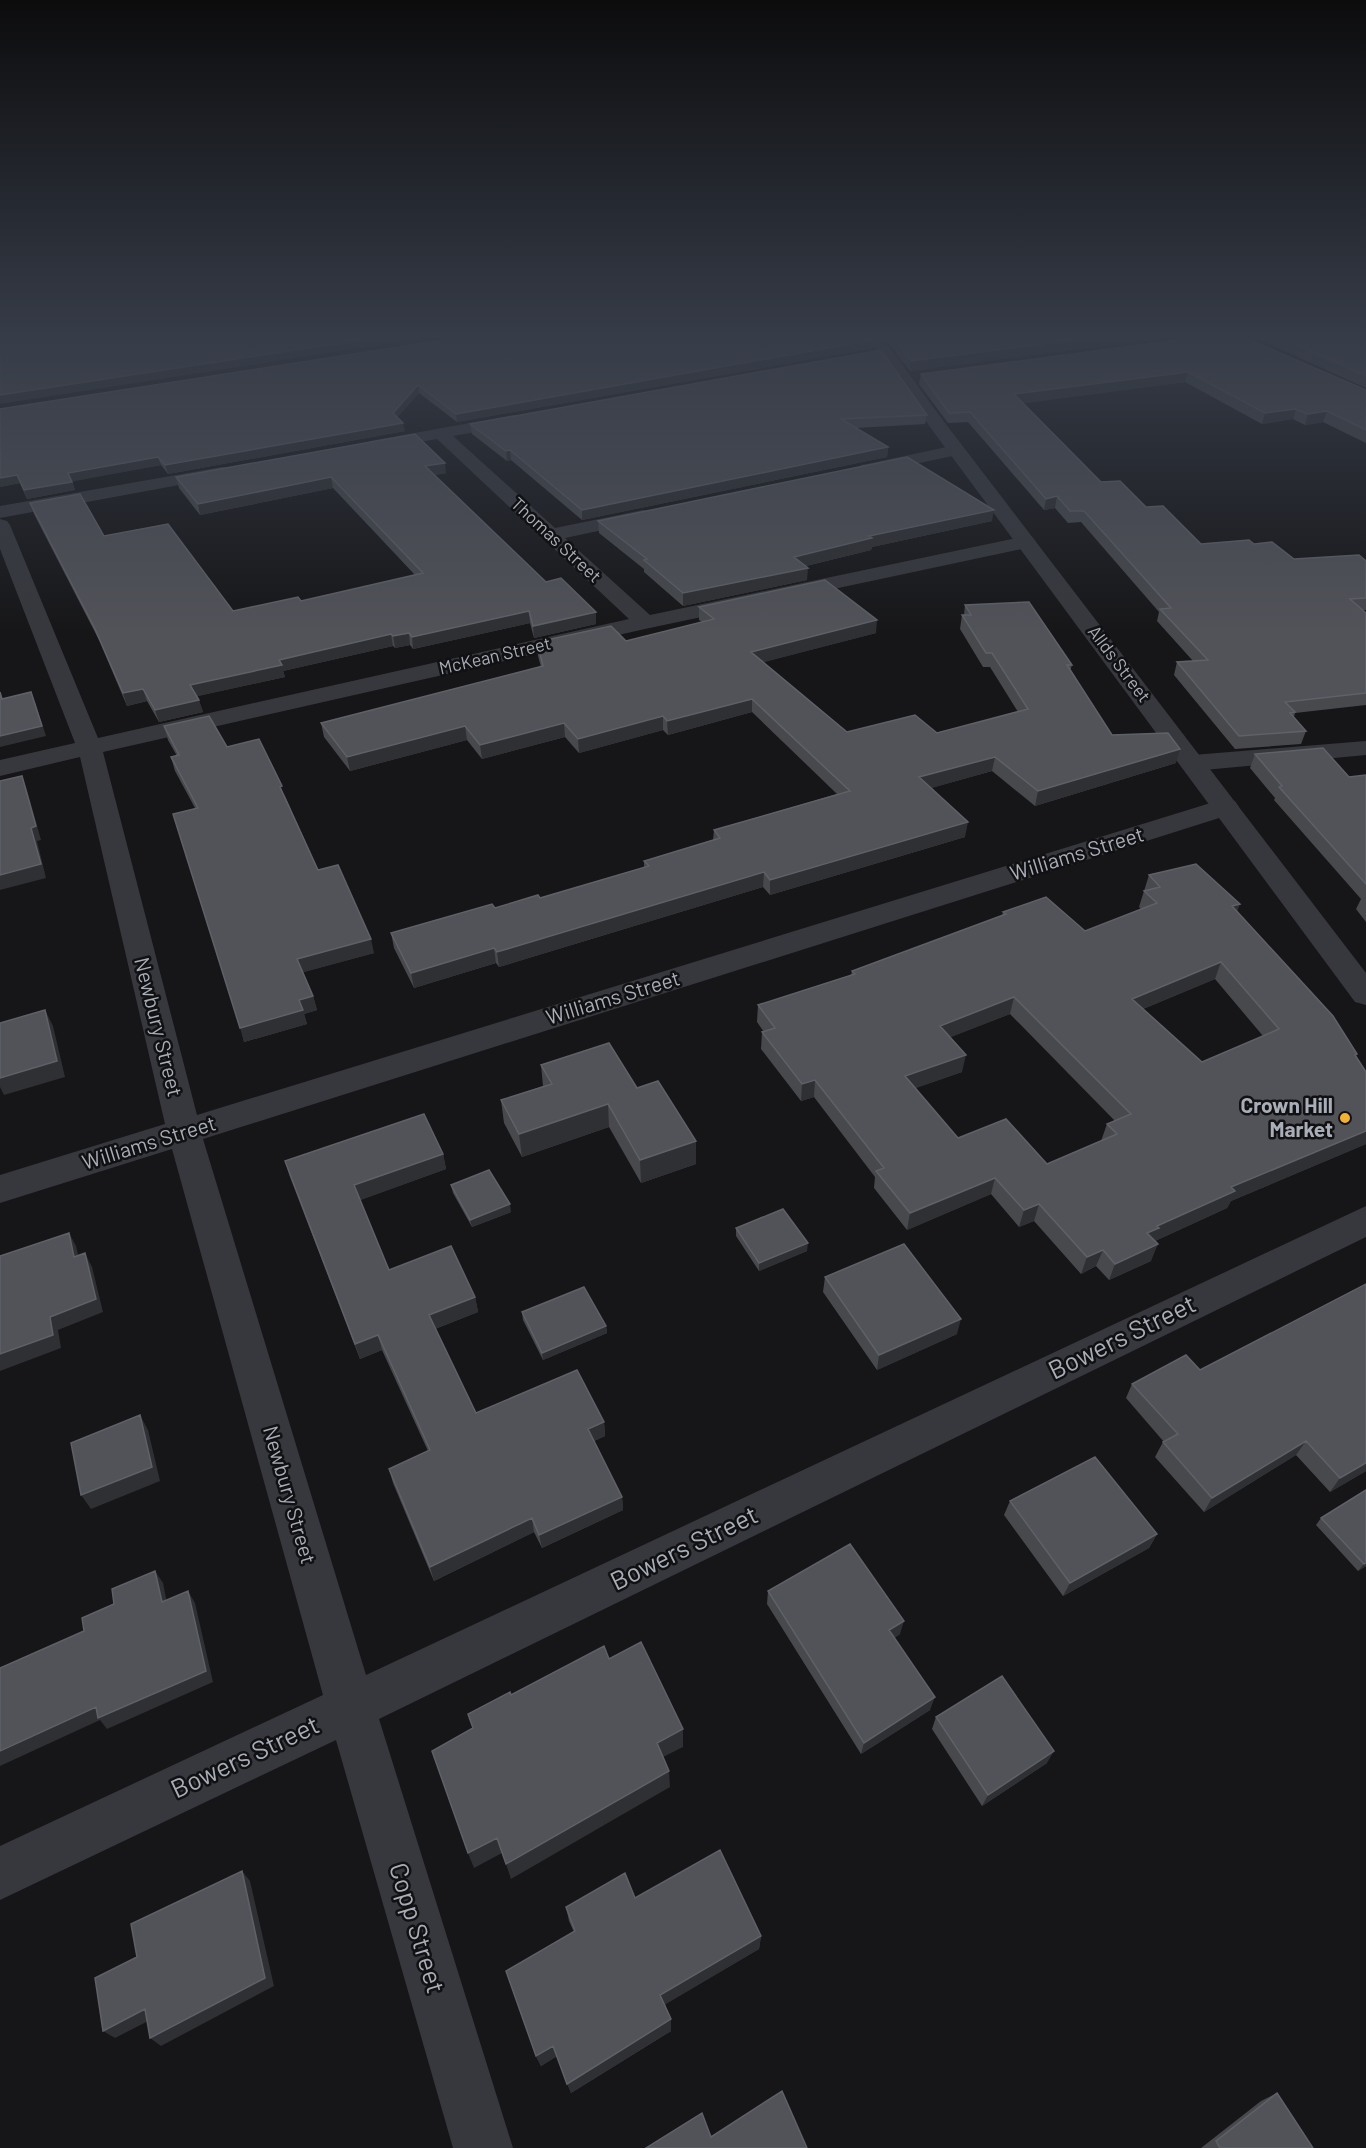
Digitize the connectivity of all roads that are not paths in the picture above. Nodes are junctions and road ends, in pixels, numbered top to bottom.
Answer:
1 (439, 433) edge
2 (440, 433) edge
3 (946, 433) edge
4 (359, 448) edge
5 (956, 450) junction
6 (242, 469) edge
7 (848, 473) edge
8 (0, 512) edge
9 (665, 512) edge
10 (0, 525) edge
11 (551, 535) junction
12 (1026, 542) junction
13 (645, 622) junction
14 (89, 748) junction
15 (1366, 748) edge
16 (1193, 763) junction
17 (0, 768) edge
18 (1226, 807) junction
19 (1366, 995) edge
20 (184, 1131) junction
21 (0, 1190) edge
22 (1366, 1220) edge
23 (351, 1708) junction
24 (0, 1873) edge
25 (483, 2148) edge

1 - 4 street
2 - 11 street, Thomas Street
3 - 5 street, Allds Street
5 - 7 street
5 - 12 street, Allds Street
6 - 8 street
9 - 11 street
10 - 14 street, Newbury Street
11 - 13 street, Thomas Street
12 - 13 street, McKean Street
12 - 16 street, Allds Street
13 - 14 street, McKean Street
14 - 17 street, McKean Street
14 - 20 street, Newbury Street
15 - 16 street
16 - 18 street, Allds Street
18 - 19 street, Allds Street
18 - 20 street, Williams Street
20 - 21 street, Williams Street
20 - 23 street, Newbury Street
22 - 23 street, Bowers Street
23 - 24 street, Bowers Street
23 - 25 street, Copp Street

